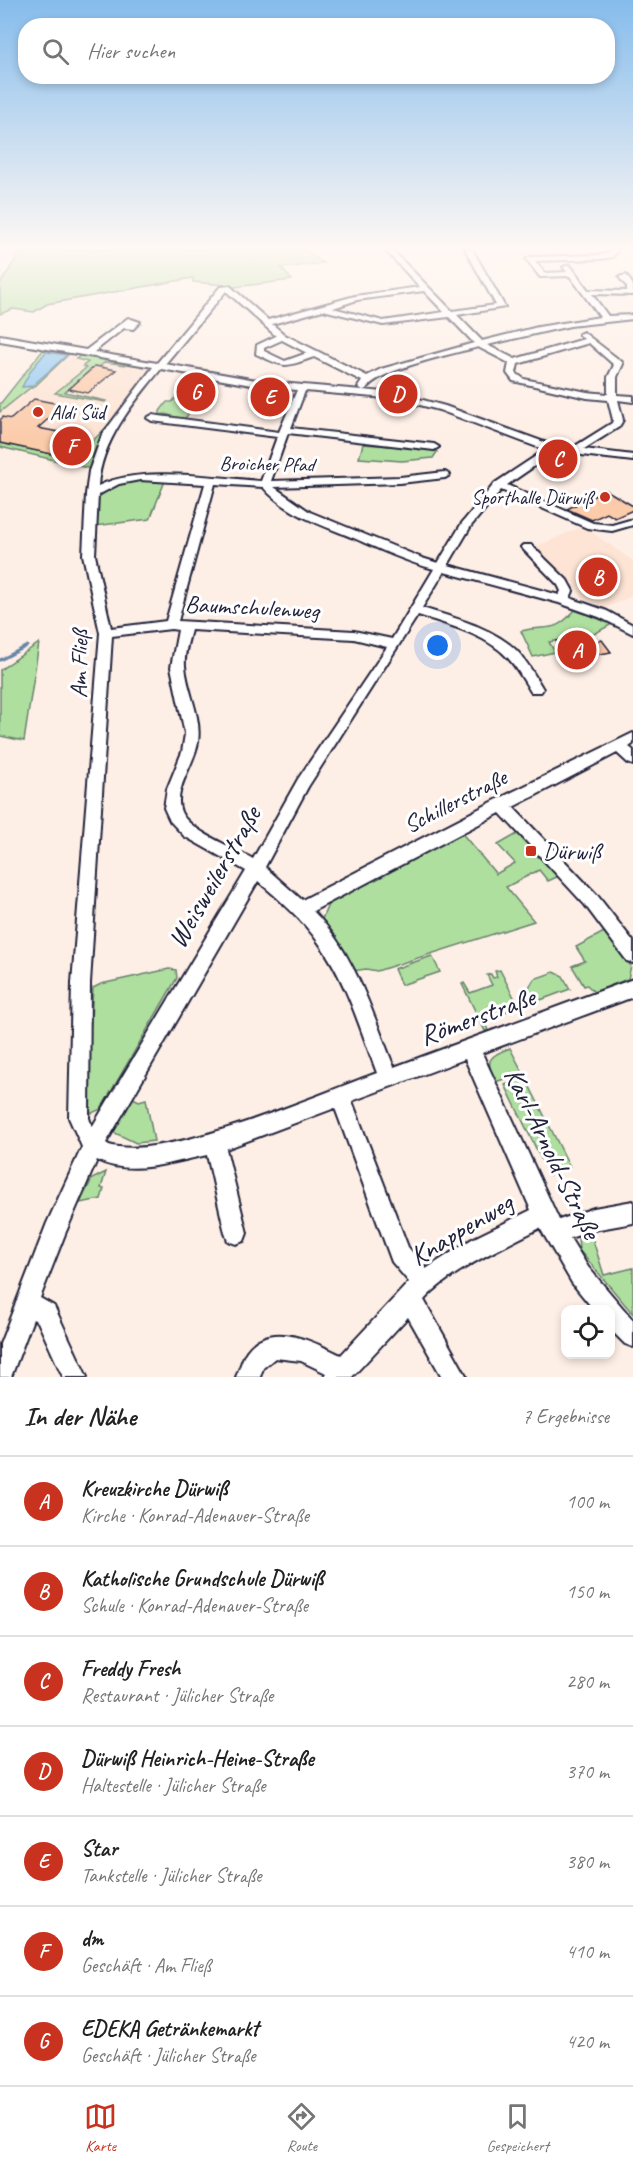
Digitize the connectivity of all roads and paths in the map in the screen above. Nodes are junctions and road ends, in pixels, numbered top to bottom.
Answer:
1 (203, 313) edge
2 (254, 313) edge
3 (302, 313) edge
4 (347, 313) edge
5 (456, 313) edge
6 (602, 313) edge
7 (450, 314) junction
8 (633, 317) edge
9 (606, 319) junction
10 (265, 323) junction
11 (572, 323) junction
12 (122, 325) dead end
13 (282, 337) junction
14 (0, 338) edge
15 (590, 340) junction
16 (481, 345) junction
17 (88, 353) junction
18 (313, 354) junction
19 (631, 361) dead end
20 (514, 362) junction
21 (619, 364) junction
22 (159, 366) junction
23 (367, 380) junction
24 (302, 388) junction
25 (361, 393) junction
26 (613, 398) junction
27 (633, 399) edge
28 (152, 418) dead end
29 (284, 432) junction
30 (434, 447) dead end
31 (553, 449) junction
32 (573, 452) junction
33 (633, 458) edge
34 (445, 475) dead end
35 (212, 481) junction
36 (266, 484) junction
37 (499, 485) junction
38 (91, 494) junction
39 (633, 523) edge
40 (527, 547) dead end
41 (439, 567) junction
42 (563, 600) junction
43 (414, 610) junction
44 (178, 626) junction
45 (633, 630) edge
46 (106, 633) junction
47 (395, 644) junction
48 (536, 689) dead end
49 (633, 738) edge
50 (618, 745) junction
51 (633, 759) edge
52 (501, 804) junction
53 (256, 869) junction
54 (300, 909) junction
55 (633, 955) edge
56 (633, 988) edge
57 (470, 1049) junction
58 (389, 1078) junction
59 (341, 1098) junction
60 (214, 1143) junction
61 (93, 1145) junction
62 (633, 1212) edge
63 (550, 1223) junction
64 (236, 1233) dead end
65 (417, 1290) junction
66 (28, 1303) junction
67 (605, 1305) edge
68 (615, 1316) edge
69 (633, 1336) edge
70 (339, 1373) edge
71 (0, 1374) edge
72 (75, 1377) edge
73 (248, 1377) edge
74 (455, 1377) edge

1 - 22 street, Am Fließ
2 - 10 street, Am Fließ
3 - 10 street
4 - 7 street
5 - 7 street
6 - 9 street
7 - 16 street
8 - 9 street
9 - 11 street
10 - 13 street
11 - 15 street
11 - 16 street
12 - 17 street
13 - 18 street
13 - 18 street
14 - 17 street
15 - 20 street
15 - 21 street
16 - 20 street
16 - 23 street
17 - 22 street
18 - 23 street
19 - 21 street
20 - 26 street
21 - 26 street
22 - 24 street
22 - 38 street, Am Fließ
23 - 25 street
24 - 25 street
24 - 29 street
25 - 31 street
26 - 27 street
26 - 32 street
28 - 29 street
29 - 30 street
29 - 36 street
31 - 32 street
31 - 37 street, Weisweilerstraße
32 - 33 street
34 - 36 street, Broicher Pfad
35 - 36 street, Broicher Pfad
35 - 38 street, Broicher Pfad
35 - 44 street
36 - 41 street
37 - 39 street
37 - 41 street, Weisweilerstraße
38 - 46 street, Am Fließ
40 - 42 street
41 - 42 street
41 - 43 street, Weisweilerstraße
42 - 45 street
43 - 47 street, Weisweilerstraße
43 - 48 street
44 - 46 street, Baumschulenweg
44 - 47 street, Baumschulenweg
44 - 53 street
46 - 61 street, Am Fließ
47 - 53 street, Weisweilerstraße
49 - 50 street, Schillerstraße
50 - 51 street
50 - 52 street, Schillerstraße
52 - 54 street, Schillerstraße
52 - 55 street
53 - 54 street
53 - 61 street, Weisweilerstraße
54 - 58 street
56 - 57 street, Römerstraße
57 - 58 street, Römerstraße
57 - 63 street, Karl-Arnold-Straße
58 - 59 street, Römerstraße
59 - 60 street, Römerstraße
59 - 65 street
60 - 61 street, Römerstraße
60 - 64 street
61 - 66 street, Weisweilerstraße
62 - 63 street, Knappenweg
63 - 65 street, Knappenweg
63 - 67 street, Karl-Arnold-Straße
65 - 70 street, Knappenweg
65 - 74 street, Knappenweg
66 - 71 street, Weisweilerstraße
66 - 72 street
68 - 69 street, Karl-Arnold-Straße
70 - 73 street, Knappenweg

